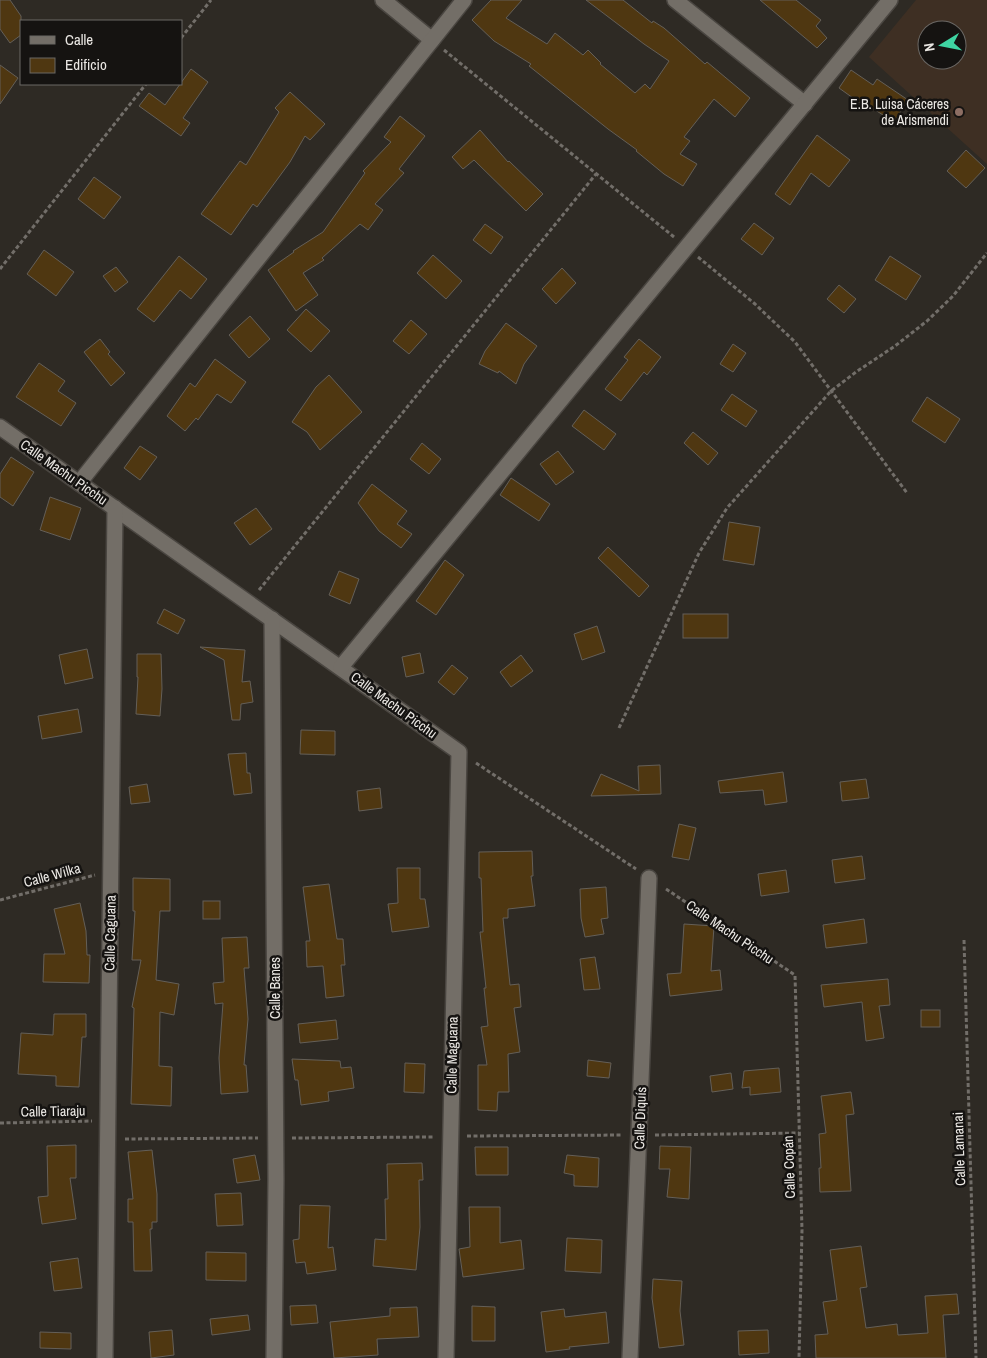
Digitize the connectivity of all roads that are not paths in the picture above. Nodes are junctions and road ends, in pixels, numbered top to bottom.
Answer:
1 (383, 0) edge
2 (464, 0) edge
3 (675, 0) edge
4 (890, 0) edge
5 (432, 40) junction
6 (805, 104) junction
7 (0, 427) edge
8 (79, 483) junction
9 (115, 508) junction
10 (272, 619) junction
11 (341, 667) junction
12 (459, 752) joint
13 (649, 878) road end
14 (105, 1358) edge
15 (274, 1358) edge
16 (446, 1358) edge
17 (630, 1358) edge

1 - 5 street
2 - 5 street
3 - 6 street
4 - 6 street
5 - 8 street
6 - 11 street
7 - 8 street, Calle Machu Picchu
8 - 9 street, Calle Machu Picchu
9 - 10 street, Calle Machu Picchu
9 - 14 street, Calle Caguana
10 - 11 street, Calle Machu Picchu
10 - 15 street, Calle Banes
11 - 12 street, Calle Machu Picchu
12 - 16 street, Calle Maguana
13 - 17 street, Calle Diquís

